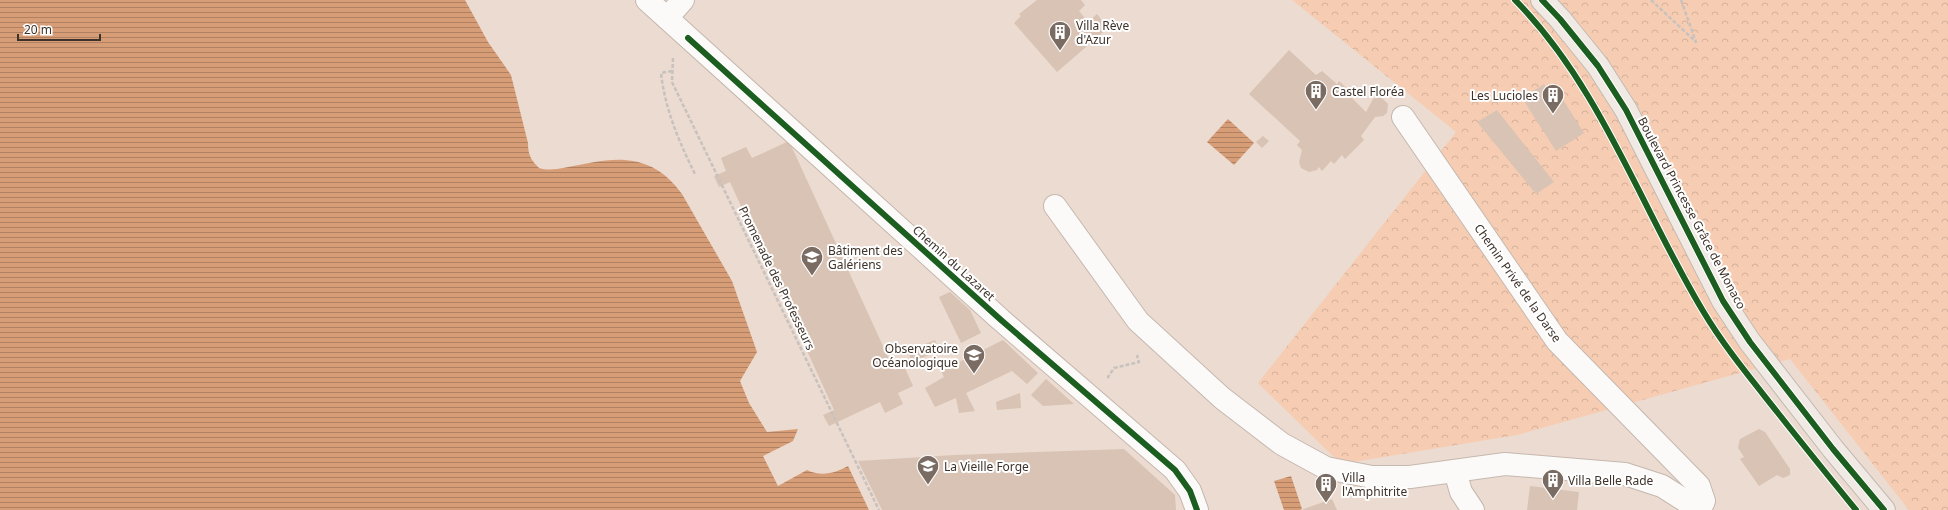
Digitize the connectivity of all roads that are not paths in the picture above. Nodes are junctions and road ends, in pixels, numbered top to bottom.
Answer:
1 (647, 0) edge
2 (683, 0) edge
3 (1542, 0) edge
4 (667, 18) junction
5 (1403, 117) dead end
6 (1055, 206) dead end
7 (1455, 471) junction
8 (1700, 509) edge
9 (1197, 510) edge
10 (1473, 510) edge
11 (1884, 510) edge

1 - 4 street, Chemin du Lazaret
2 - 4 street
3 - 11 main road, Boulevard Princesse Grâce de Monaco
4 - 9 street, Chemin du Lazaret
5 - 8 street, Chemin Privé de la Darse
6 - 7 street, Chemin Privé de la Darse
7 - 8 street, Chemin Privé de la Darse
7 - 10 street

